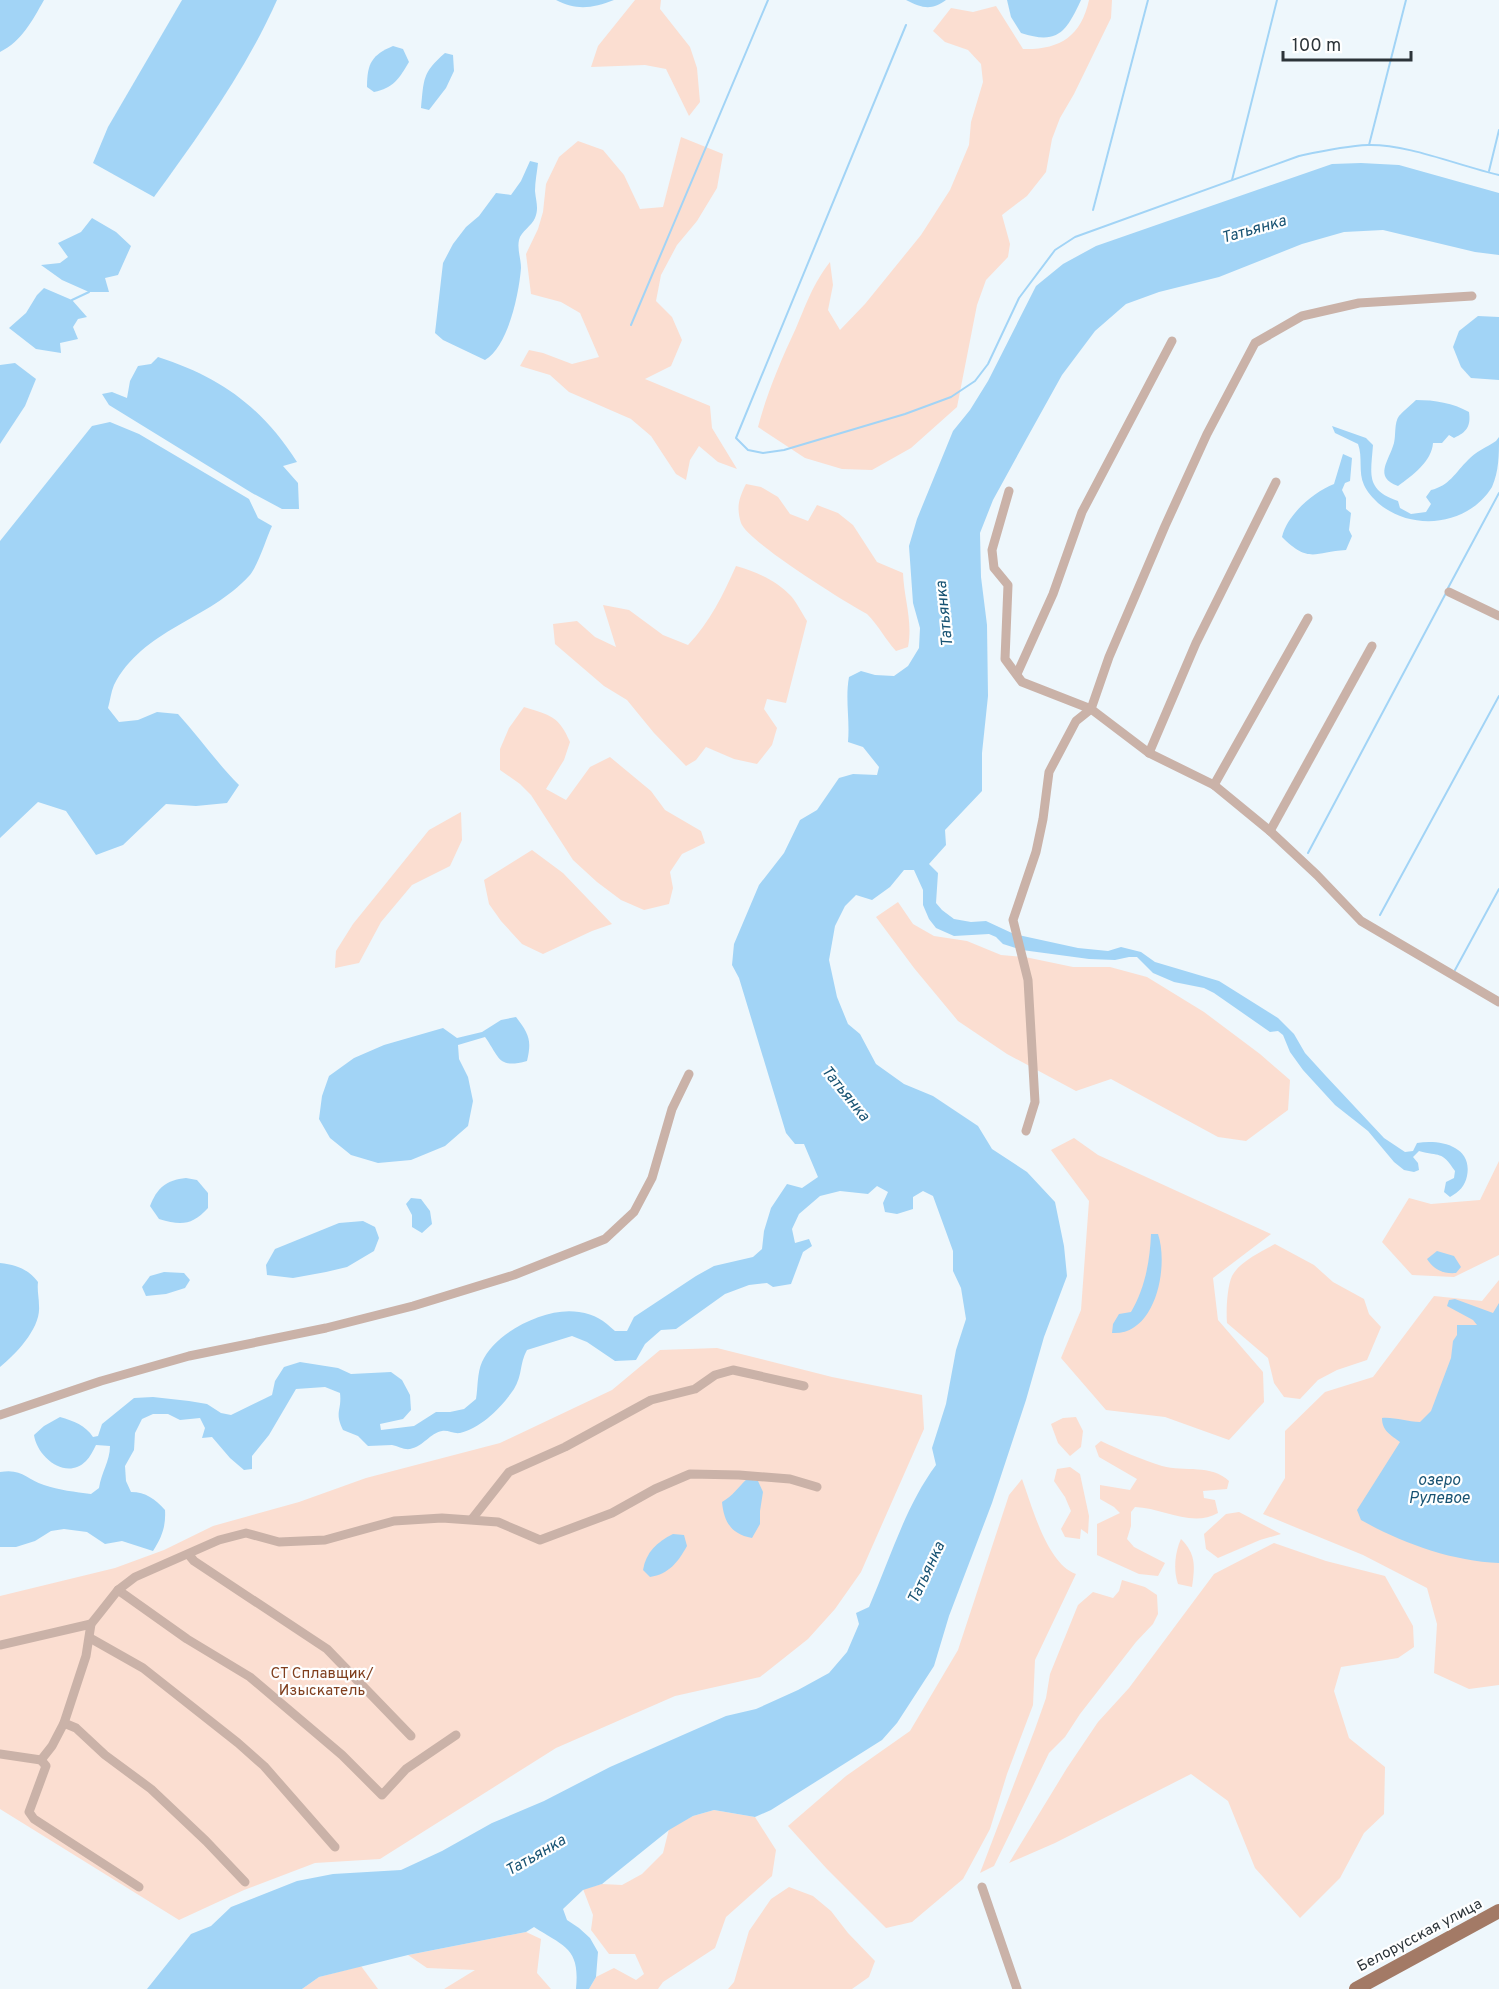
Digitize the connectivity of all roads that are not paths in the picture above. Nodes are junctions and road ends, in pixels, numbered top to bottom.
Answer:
1 (1472, 296) dead end
2 (1172, 341) dead end
3 (1276, 483) dead end
4 (1009, 492) dead end
5 (1449, 592) dead end
6 (1499, 616) edge
7 (1308, 618) dead end
8 (1372, 646) dead end
9 (1017, 674) junction
10 (1091, 710) junction
11 (1149, 753) junction
12 (1214, 785) junction
13 (1270, 831) junction
14 (1499, 1002) edge
15 (688, 1074) dead end
16 (1026, 1131) dead end
17 (804, 1386) dead end
18 (0, 1415) edge
19 (817, 1486) dead end
20 (472, 1519) junction
21 (189, 1555) junction
22 (118, 1590) junction
23 (91, 1624) junction
24 (90, 1638) junction
25 (0, 1645) edge
26 (64, 1723) junction
27 (411, 1736) dead end
28 (456, 1736) dead end
29 (0, 1754) edge
30 (41, 1760) junction
31 (335, 1847) dead end
32 (245, 1882) dead end
33 (140, 1887) dead end
34 (982, 1887) dead end
35 (1499, 1911) edge
36 (1017, 1989) edge
37 (1356, 1989) edge

1 - 10 street
2 - 9 street
3 - 11 street
4 - 9 street
5 - 6 street
7 - 12 street
8 - 13 street
9 - 10 street
10 - 11 street
10 - 16 street
11 - 12 street
12 - 13 street
13 - 14 street
15 - 18 street
17 - 20 street
19 - 20 street
20 - 21 street
21 - 22 street
21 - 27 street
22 - 23 street
22 - 28 street
23 - 24 street
23 - 25 street
24 - 26 street
24 - 31 street
26 - 30 street
26 - 32 street
29 - 30 street
30 - 33 street
34 - 36 street
35 - 37 main road, Белорусская улица

